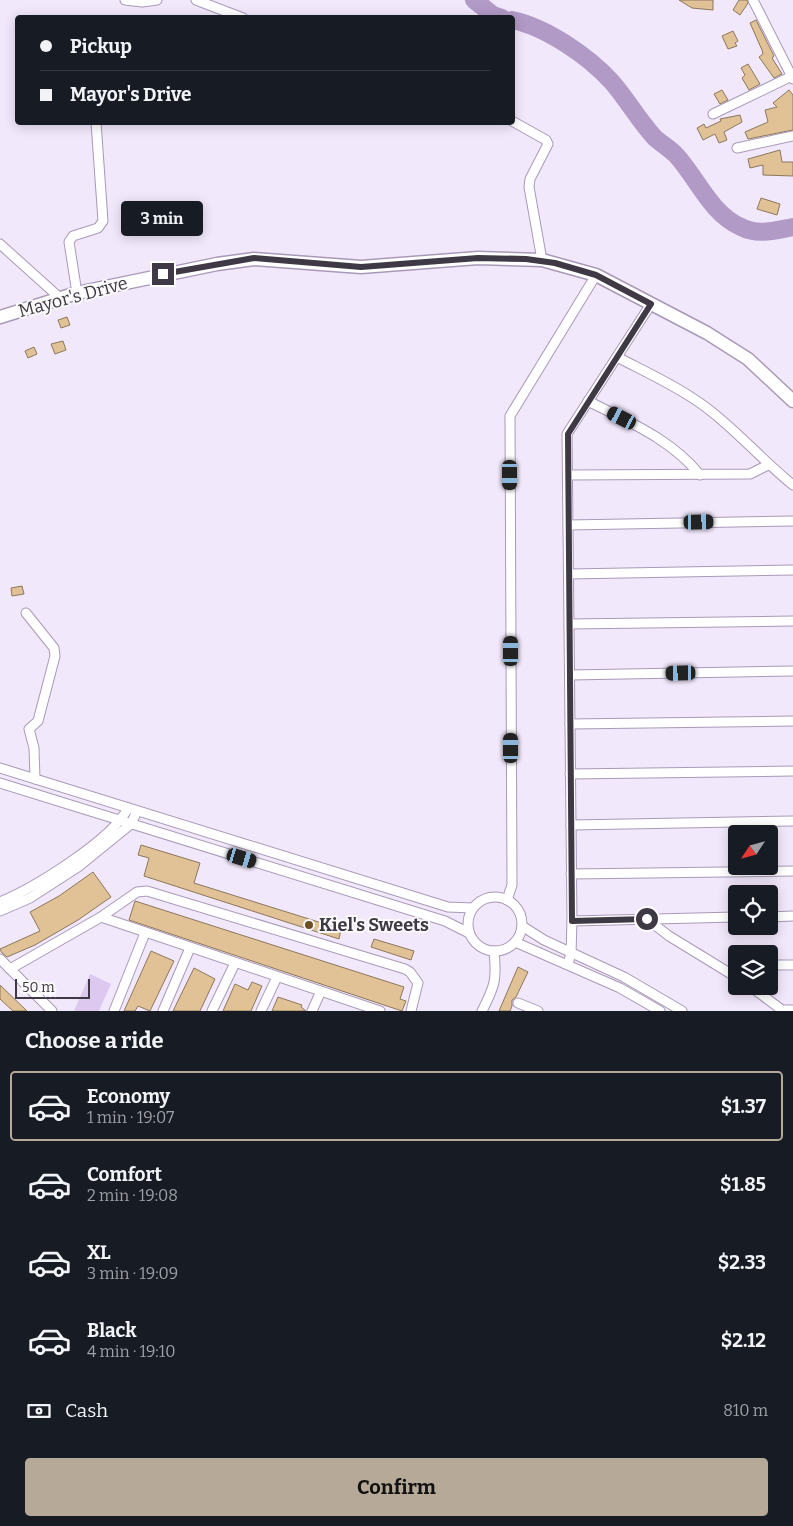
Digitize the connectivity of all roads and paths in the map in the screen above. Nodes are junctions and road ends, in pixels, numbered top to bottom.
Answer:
1 (125, 0) edge
2 (157, 0) edge
3 (196, 0) edge
4 (753, 0) edge
5 (235, 15) edge
6 (792, 77) edge
7 (713, 114) dead end
8 (515, 123) edge
9 (96, 125) edge
10 (793, 136) edge
11 (737, 148) dead end
12 (0, 244) edge
13 (542, 260) junction
14 (596, 275) junction
15 (77, 292) junction
16 (60, 298) junction
17 (651, 304) junction
18 (0, 317) edge
19 (617, 357) junction
20 (793, 400) edge
21 (588, 401) junction
22 (768, 465) junction
23 (568, 475) junction
24 (700, 475) junction
25 (793, 485) edge
26 (793, 521) edge
27 (568, 525) junction
28 (793, 570) edge
29 (569, 574) junction
30 (26, 612) dead end
31 (793, 621) edge
32 (569, 624) junction
33 (793, 671) edge
34 (570, 674) junction
35 (793, 721) edge
36 (570, 724) junction
37 (0, 768) edge
38 (793, 771) edge
39 (570, 774) junction
40 (35, 779) junction
41 (0, 783) edge
42 (132, 809) junction
43 (121, 821) junction
44 (793, 821) edge
45 (131, 824) junction
46 (571, 825) junction
47 (793, 871) edge
48 (571, 874) junction
49 (507, 900) junction
50 (0, 902) edge
51 (472, 908) junction
52 (0, 911) edge
53 (778, 916) edge
54 (793, 916) edge
55 (101, 917) junction
56 (728, 917) edge
57 (647, 919) junction
58 (572, 921) junction
59 (522, 926) junction
60 (146, 933) junction
61 (469, 933) junction
62 (515, 942) junction
63 (190, 948) junction
64 (494, 951) junction
65 (571, 953) junction
66 (0, 959) edge
67 (235, 963) junction
68 (568, 964) junction
69 (778, 965) edge
70 (793, 965) edge
71 (724, 968) junction
72 (728, 968) edge
73 (10, 969) junction
74 (728, 971) edge
75 (277, 977) junction
76 (321, 991) junction
77 (762, 995) edge
78 (518, 1003) dead end
79 (363, 1008) edge
80 (793, 1010) edge
81 (52, 1011) edge
82 (114, 1011) edge
83 (163, 1011) edge
84 (212, 1011) edge
85 (261, 1011) edge
86 (312, 1011) edge
87 (380, 1011) edge
88 (410, 1011) edge
89 (482, 1011) edge
90 (538, 1011) edge
91 (660, 1011) edge
92 (682, 1011) edge

1 - 2 street
3 - 5 street
4 - 6 street
6 - 7 street
8 - 13 street
9 - 15 street
10 - 11 street
12 - 16 street
13 - 14 street, Mayor's Drive
13 - 15 street, Mayor's Drive
14 - 17 street, Mayor's Drive
14 - 49 street
15 - 16 street, Mayor's Drive
16 - 18 street, Mayor's Drive
17 - 19 street
17 - 20 street, Mayor's Drive
19 - 21 street
19 - 22 street
21 - 23 street
21 - 24 street
22 - 24 street
22 - 25 street
23 - 24 street
23 - 27 street
26 - 27 street
27 - 29 street
28 - 29 street
29 - 32 street
30 - 40 street
31 - 32 street
32 - 34 street
33 - 34 street
34 - 36 street
35 - 36 street
36 - 39 street
37 - 40 street
38 - 39 street
39 - 46 street
40 - 42 street
41 - 43 street
42 - 43 street
42 - 45 street
42 - 51 street
43 - 45 street
43 - 50 street
44 - 46 street
45 - 52 street
45 - 61 street
46 - 48 street
47 - 48 street
48 - 58 street
49 - 51 street
49 - 59 street
51 - 61 street
53 - 54 street
55 - 60 street
55 - 73 street
55 - 88 street
56 - 57 street
57 - 58 street
57 - 71 street
58 - 65 street
59 - 62 street
59 - 65 street
60 - 63 street
60 - 82 street
61 - 64 street
62 - 64 street
62 - 68 street
63 - 67 street
63 - 83 street
64 - 89 street
65 - 68 street
65 - 92 street
66 - 73 street
67 - 75 street
67 - 84 street
68 - 91 street
69 - 70 street
71 - 72 street
71 - 74 street
73 - 81 street
75 - 76 street
75 - 85 street
76 - 79 street
76 - 86 street
77 - 80 street
78 - 90 street
79 - 87 street

